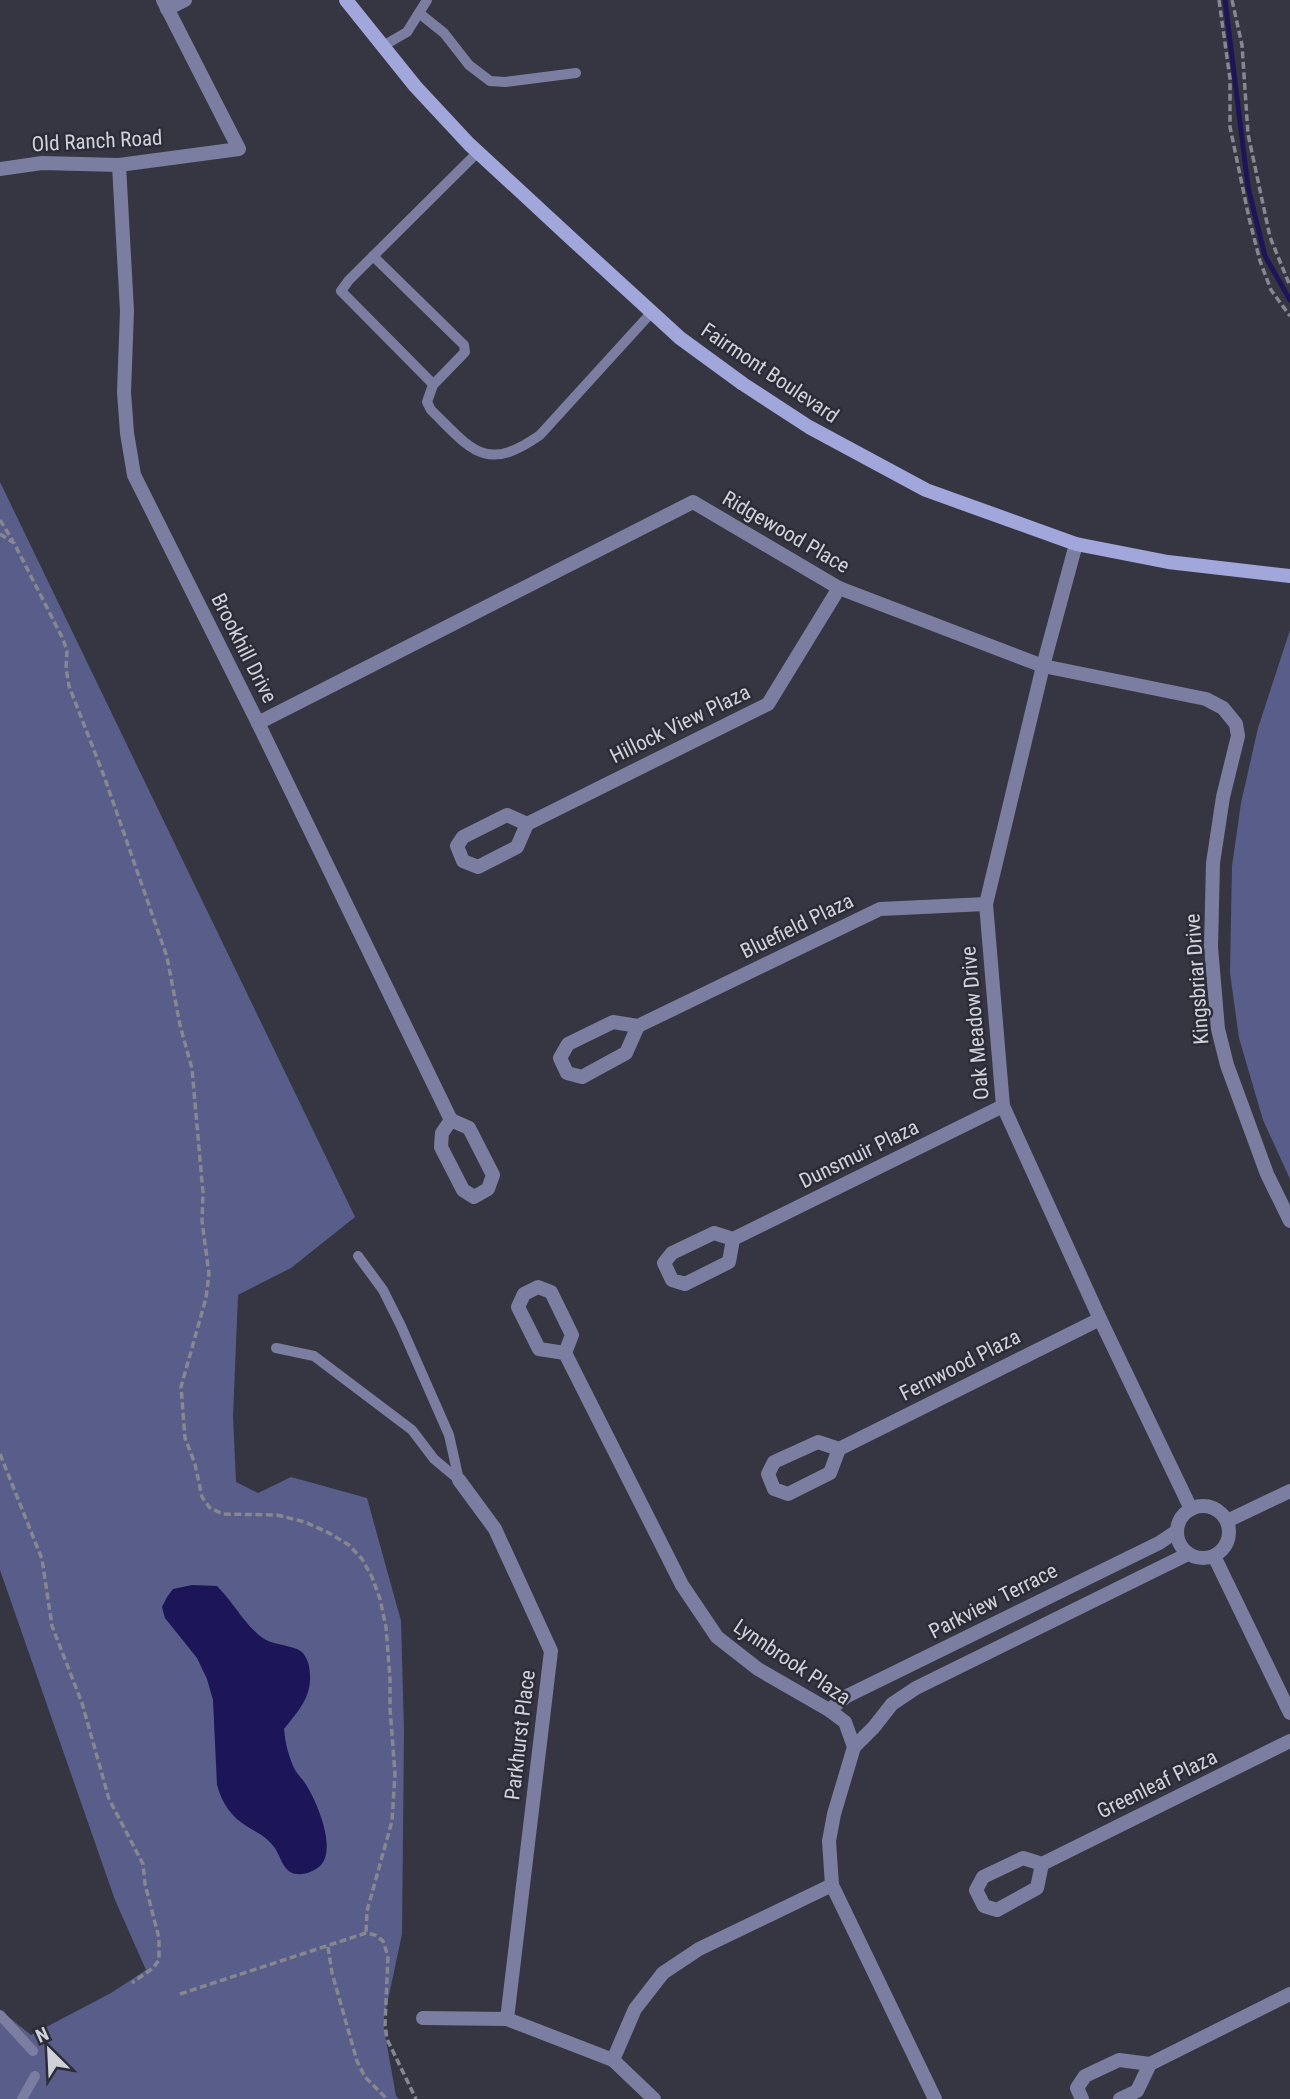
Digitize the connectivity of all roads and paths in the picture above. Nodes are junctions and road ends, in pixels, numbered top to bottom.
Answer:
1 (184, 0) edge
2 (346, 0) edge
3 (427, 0) edge
4 (1219, 0) edge
5 (1232, 0) edge
6 (165, 4) edge
7 (419, 13) junction
8 (383, 46) junction
9 (576, 73) dead end
10 (478, 152) junction
11 (119, 165) junction
12 (0, 169) edge
13 (373, 256) junction
14 (1290, 286) edge
15 (652, 312) junction
16 (1290, 316) edge
17 (433, 385) junction
18 (0, 520) edge
19 (0, 534) edge
20 (14, 543) junction
21 (1076, 544) junction
22 (1290, 576) edge
23 (839, 589) junction
24 (1043, 666) junction
25 (258, 723) junction
26 (1236, 724) joint
27 (527, 824) junction
28 (986, 904) junction
29 (638, 1026) junction
30 (1003, 1107) junction
31 (451, 1120) junction
32 (1290, 1221) edge
33 (733, 1238) junction
34 (358, 1256) dead end
35 (1100, 1319) junction
36 (276, 1348) dead end
37 (565, 1353) junction
38 (839, 1449) junction
39 (0, 1454) edge
40 (459, 1480) junction
41 (1290, 1491) edge
42 (1191, 1509) junction
43 (1227, 1521) junction
44 (1177, 1531) junction
45 (1188, 1553) junction
46 (1214, 1556) junction
47 (1065, 1588) junction
48 (1075, 1608) junction
49 (952, 1646) junction
50 (960, 1664) junction
51 (829, 1710) junction
52 (1290, 1713) edge
53 (1290, 1741) edge
54 (854, 1747) junction
55 (1042, 1864) junction
56 (832, 1885) junction
57 (366, 1933) junction
58 (328, 1947) junction
59 (132, 1983) dead end
60 (180, 1994) dead end
61 (1290, 1994) edge
62 (0, 2015) edge
63 (423, 2018) dead end
64 (507, 2019) junction
65 (33, 2051) dead end
66 (613, 2060) junction
67 (1150, 2063) junction
68 (35, 2076) dead end
69 (22, 2099) edge
70 (387, 2099) edge
71 (416, 2099) edge
72 (654, 2099) edge
73 (934, 2099) edge
74 (1082, 2099) edge
75 (1120, 2099) edge

1 - 6 street
2 - 8 main road, Fairmont Boulevard
3 - 7 lane
4 - 16 path
5 - 14 path
6 - 11 street, Old Ranch Road
7 - 8 lane
7 - 9 lane
8 - 10 main road, Fairmont Boulevard
10 - 13 lane
10 - 15 main road, Fairmont Boulevard
11 - 12 street, Old Ranch Road
11 - 25 street, Brookhill Drive
13 - 17 lane
13 - 17 lane
15 - 17 lane
15 - 21 main road, Fairmont Boulevard
18 - 20 path
19 - 20 path
20 - 57 path
21 - 22 main road, Fairmont Boulevard
21 - 24 street, Oak Meadow Drive
23 - 24 street, Ridgewood Place
23 - 25 street, Ridgewood Place
23 - 27 street, Hillock View Plaza
24 - 26 street, Ridgewood Place
24 - 28 street, Oak Meadow Drive
25 - 31 street, Brookhill Drive
26 - 32 street, Kingsbriar Drive
27 - 27 street, Hillock View Plaza
28 - 29 street, Bluefield Plaza
28 - 30 street, Oak Meadow Drive
29 - 29 street, Bluefield Plaza
30 - 33 street, Dunsmuir Plaza
30 - 35 street, Oak Meadow Drive
31 - 31 street, Brookhill Drive
33 - 33 street, Dunsmuir Plaza
34 - 40 lane
35 - 38 street, Fernwood Plaza
35 - 42 street, Oak Meadow Drive
36 - 40 lane
37 - 37 street, Lynnbrook Plaza
37 - 51 street, Lynnbrook Plaza
38 - 38 street, Fernwood Plaza
39 - 59 path
40 - 64 street, Parkhurst Place
41 - 43 street
42 - 43 street
42 - 44 street
43 - 46 street
44 - 45 street
44 - 47 street, Parkview Terrace
45 - 46 street
45 - 48 street, Parkview Terrace
46 - 52 street
47 - 48 street
47 - 49 street, Parkview Terrace
48 - 50 street, Parkview Terrace
49 - 50 street
49 - 51 street, Parkview Terrace
50 - 54 street, Parkview Terrace
51 - 54 street, Lynnbrook Plaza
53 - 55 street, Greenleaf Plaza
54 - 56 street
55 - 55 street, Greenleaf Plaza
56 - 66 street
56 - 73 street
57 - 58 path
57 - 71 path
58 - 60 path
58 - 70 path
61 - 67 street
62 - 65 lane
63 - 64 street
64 - 66 street
66 - 72 street
67 - 74 street
67 - 75 street
68 - 69 lane

